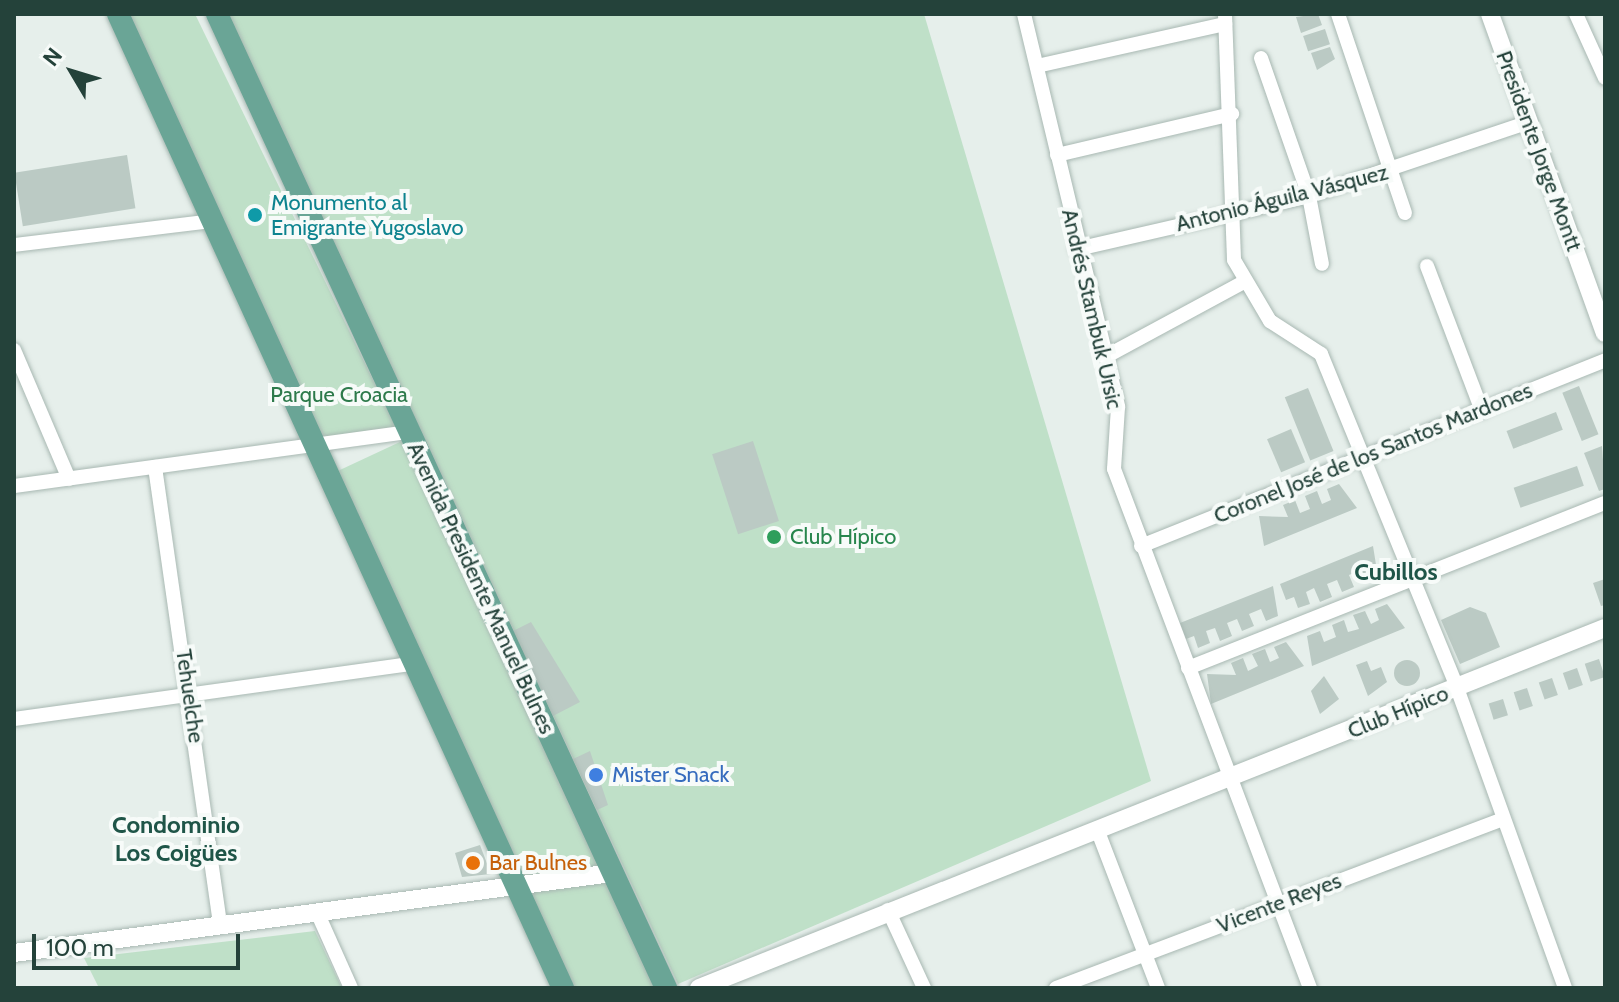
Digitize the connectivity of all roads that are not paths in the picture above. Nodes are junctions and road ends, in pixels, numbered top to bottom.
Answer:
1 (118, 14) edge
2 (217, 14) edge
3 (1024, 14) edge
4 (1338, 14) edge
5 (1490, 14) edge
6 (1576, 14) edge
7 (1225, 19) edge
8 (1261, 58) dead end
9 (1037, 66) junction
10 (1605, 78) edge
11 (1232, 114) junction
12 (1529, 122) junction
13 (1057, 155) junction
14 (1395, 170) junction
15 (1309, 196) junction
16 (1228, 213) junction
17 (1405, 213) dead end
18 (211, 221) junction
19 (14, 245) edge
20 (1077, 249) junction
21 (1322, 264) dead end
22 (1427, 266) dead end
23 (1242, 283) junction
24 (1605, 333) edge
25 (14, 350) edge
26 (1105, 357) junction
27 (1605, 360) edge
28 (1482, 411) junction
29 (409, 432) junction
30 (314, 445) junction
31 (1367, 456) junction
32 (155, 467) junction
33 (69, 479) junction
34 (14, 486) edge
35 (1605, 503) edge
36 (1141, 546) junction
37 (1413, 577) junction
38 (1605, 628) edge
39 (412, 664) junction
40 (1188, 668) junction
41 (1457, 688) junction
42 (190, 694) junction
43 (14, 719) edge
44 (1232, 778) junction
45 (1503, 819) junction
46 (1097, 829) junction
47 (612, 873) junction
48 (516, 886) junction
49 (1279, 904) junction
50 (888, 910) junction
51 (317, 912) junction
52 (220, 925) junction
53 (14, 953) edge
54 (1145, 954) junction
55 (351, 988) edge
56 (563, 988) edge
57 (666, 988) edge
58 (699, 988) edge
59 (924, 988) edge
60 (1056, 988) edge
61 (1158, 988) edge
62 (1310, 988) edge
63 (1565, 988) edge

1 - 18 main road
2 - 29 main road, Avenida Presidente Manuel Bulnes
3 - 9 street, Andrés Stambuk Ursic
4 - 14 street
5 - 12 street, Presidente Jorge Montt
6 - 10 street
7 - 9 street
7 - 11 street
8 - 15 street
9 - 13 street, Andrés Stambuk Ursic
11 - 13 street
11 - 16 street
12 - 14 street, Antonio Águila Vásquez
12 - 24 street, Presidente Jorge Montt
13 - 20 street, Andrés Stambuk Ursic
14 - 15 street, Antonio Águila Vásquez
14 - 17 street
15 - 16 street, Antonio Águila Vásquez
15 - 21 street
16 - 20 street, Antonio Águila Vásquez
16 - 23 street
18 - 19 street
18 - 30 main road
20 - 26 street, Andrés Stambuk Ursic
22 - 28 street
23 - 26 street
23 - 31 street
25 - 33 street
26 - 36 street, Andrés Stambuk Ursic
27 - 28 street, Coronel José de los Santos Mardones
28 - 31 street, Coronel José de los Santos Mardones
29 - 30 street
29 - 47 main road, Avenida Presidente Manuel Bulnes
30 - 32 street
30 - 39 main road
31 - 36 street, Coronel José de los Santos Mardones
31 - 37 street
32 - 33 street
32 - 42 street, Tehuelche
33 - 34 street
35 - 37 street
36 - 40 street, Andrés Stambuk Ursic
37 - 40 street
37 - 41 street
38 - 41 street, Club Hípico
39 - 42 street
39 - 48 main road
40 - 44 street, Andrés Stambuk Ursic
41 - 44 street, Club Hípico
41 - 45 street
42 - 43 street
42 - 52 street, Tehuelche
44 - 46 street, Club Hípico
44 - 49 street, Andrés Stambuk Ursic
45 - 49 street, Vicente Reyes
45 - 63 street
46 - 50 street, Club Hípico
46 - 54 street
47 - 48 street
47 - 57 main road, Avenida Presidente Manuel Bulnes
48 - 51 street
48 - 56 main road
49 - 54 street, Vicente Reyes
49 - 62 street, Andrés Stambuk Ursic
50 - 58 street, Club Hípico
50 - 59 street
51 - 52 street
51 - 55 street
52 - 53 street
54 - 60 street, Vicente Reyes
54 - 61 street

